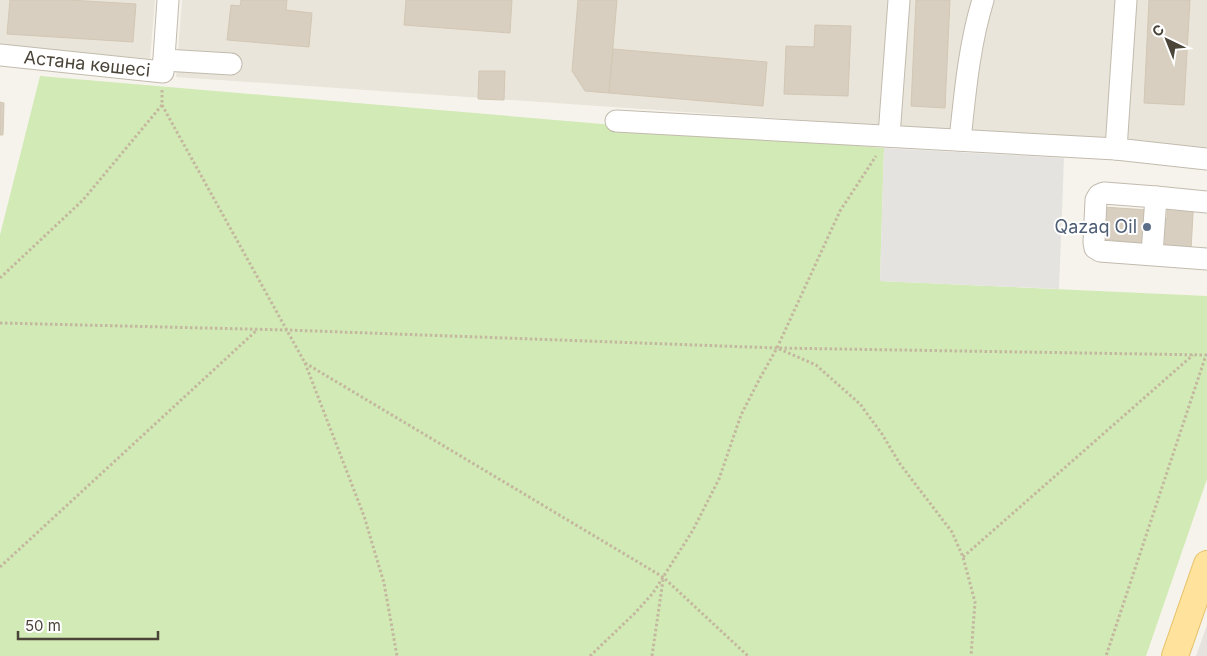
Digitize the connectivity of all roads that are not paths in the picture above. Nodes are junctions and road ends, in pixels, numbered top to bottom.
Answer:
1 (168, 0) edge
2 (899, 0) edge
3 (983, 0) edge
4 (1126, 0) edge
5 (0, 55) edge
6 (231, 64) dead end
7 (163, 66) junction
8 (616, 121) dead end
9 (888, 136) junction
10 (960, 140) junction
11 (1116, 150) junction
12 (1207, 159) edge
13 (1156, 197) junction
14 (1207, 202) edge
15 (1152, 254) junction
16 (1207, 259) edge
17 (1207, 564) edge
18 (1175, 656) edge

1 - 7 street, Астана көшесі
2 - 9 street
3 - 10 street
4 - 11 street
5 - 7 street, Астана көшесі
6 - 7 street
8 - 9 street
9 - 10 street
10 - 11 street
11 - 12 street
13 - 14 street
13 - 15 street
13 - 15 street
15 - 16 street
17 - 18 main road

